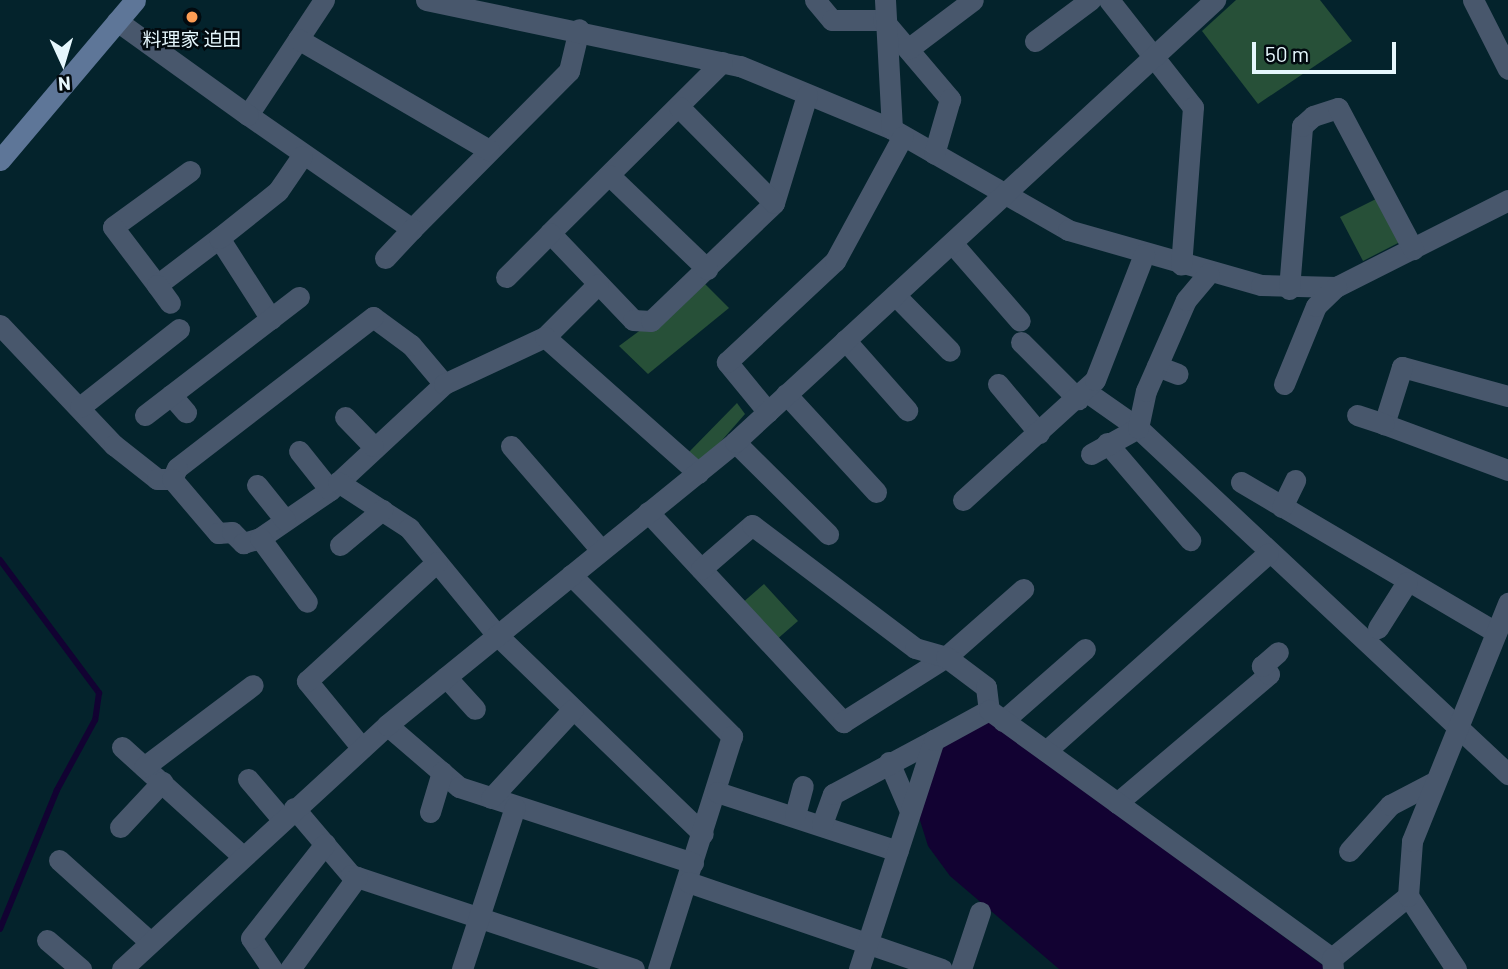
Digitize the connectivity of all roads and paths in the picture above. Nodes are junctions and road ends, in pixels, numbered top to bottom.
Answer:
1 (135, 0) edge
2 (324, 0) edge
3 (426, 0) edge
4 (815, 0) edge
5 (973, 0) edge
6 (1090, 0) edge
7 (1109, 0) edge
8 (1215, 0) edge
9 (1473, 0) edge
10 (516, 8) edge
11 (884, 10) edge
12 (117, 21) junction
13 (579, 29) junction
14 (298, 39) junction
15 (1035, 41) dead end
16 (1503, 42) edge
17 (908, 49) junction
18 (1153, 57) junction
19 (722, 62) junction
20 (1508, 69) edge
21 (807, 94) junction
22 (679, 107) junction
23 (248, 115) junction
24 (897, 133) junction
25 (489, 150) junction
26 (934, 154) junction
27 (302, 156) junction
28 (0, 160) edge
29 (176, 172) dead end
30 (609, 175) junction
31 (1004, 196) junction
32 (1508, 200) edge
33 (774, 203) junction
34 (412, 229) junction
35 (550, 233) junction
36 (219, 238) junction
37 (952, 243) junction
38 (1413, 249) junction
39 (1144, 254) junction
40 (385, 258) dead end
41 (1181, 265) junction
42 (707, 269) junction
43 (1209, 273) junction
44 (506, 277) dead end
45 (598, 284) junction
46 (158, 285) junction
47 (1336, 287) junction
48 (1289, 289) junction
49 (895, 295) junction
50 (299, 297) dead end
51 (170, 303) dead end
52 (271, 319) junction
53 (0, 325) edge
54 (179, 330) dead end
55 (545, 337) junction
56 (845, 340) junction
57 (950, 351) dead end
58 (1157, 366) junction
59 (1178, 374) dead end
60 (444, 384) junction
61 (998, 384) dead end
62 (1284, 384) dead end
63 (172, 394) junction
64 (786, 394) junction
65 (1081, 395) junction
66 (1508, 396) edge
67 (80, 407) junction
68 (907, 410) dead end
69 (186, 412) dead end
70 (768, 412) junction
71 (145, 415) dead end
72 (1357, 415) dead end
73 (345, 417) dead end
74 (1384, 424) junction
75 (1138, 428) junction
76 (1039, 433) junction
77 (735, 442) junction
78 (373, 446) junction
79 (510, 446) dead end
80 (299, 451) dead end
81 (1508, 470) edge
82 (698, 473) junction
83 (172, 479) junction
84 (1295, 480) dead end
85 (1241, 482) dead end
86 (257, 485) dead end
87 (334, 486) junction
88 (876, 492) dead end
89 (963, 500) dead end
90 (1282, 507) junction
91 (382, 510) junction
92 (648, 512) junction
93 (285, 520) junction
94 (828, 534) dead end
95 (260, 538) junction
96 (1189, 540) dead end
97 (341, 545) dead end
98 (601, 550) junction
99 (1268, 553) junction
100 (437, 562) junction
101 (701, 569) junction
102 (571, 575) junction
103 (1407, 582) junction
104 (1023, 589) dead end
105 (307, 602) dead end
106 (1508, 603) edge
107 (1378, 628) dead end
108 (1496, 632) junction
109 (497, 635) junction
110 (1084, 649) dead end
111 (1278, 652) dead end
112 (946, 657) junction
113 (446, 677) junction
114 (253, 685) dead end
115 (475, 709) dead end
116 (573, 709) junction
117 (996, 715) junction
118 (387, 725) junction
119 (1457, 728) junction
120 (934, 740) junction
121 (122, 747) dead end
122 (362, 748) junction
123 (1046, 751) junction
124 (889, 762) junction
125 (145, 767) junction
126 (442, 772) junction
127 (1508, 774) edge
128 (248, 779) dead end
129 (162, 782) junction
130 (1432, 783) junction
131 (803, 786) dead end
132 (717, 792) junction
133 (491, 798) junction
134 (1118, 803) junction
135 (515, 807) junction
136 (910, 811) junction
137 (430, 812) dead end
138 (288, 813) junction
139 (795, 816) junction
140 (822, 824) junction
141 (121, 827) dead end
142 (703, 834) junction
143 (325, 845) junction
144 (898, 851) junction
145 (1349, 851) dead end
146 (243, 856) junction
147 (60, 860) dead end
148 (690, 873) junction
149 (357, 877) junction
150 (1408, 896) junction
151 (980, 912) dead end
152 (477, 919) junction
153 (47, 940) dead end
154 (150, 942) junction
155 (867, 943) junction
156 (1333, 964) edge
157 (81, 969) edge
158 (122, 969) edge
159 (272, 969) edge
160 (290, 969) edge
161 (463, 969) edge
162 (634, 969) edge
163 (658, 969) edge
164 (859, 969) edge
165 (942, 969) edge
166 (961, 969) edge
167 (1456, 969) edge

1 - 12 main road
2 - 14 street
3 - 10 street
4 - 11 street
5 - 17 street
6 - 15 street
7 - 18 street
8 - 18 street
9 - 16 street
10 - 13 street
11 - 17 street
11 - 24 street
12 - 23 street
12 - 28 main road
13 - 19 street
13 - 25 street
14 - 23 street
14 - 25 street
16 - 20 street
17 - 26 street
18 - 31 street
18 - 41 street
19 - 21 street
19 - 22 street
21 - 24 street
21 - 33 street
22 - 30 street
22 - 33 street
23 - 27 street
24 - 26 street
24 - 70 street
25 - 34 street
26 - 31 street
27 - 34 street
27 - 36 street
29 - 46 street
30 - 35 street
30 - 42 street
31 - 37 street
31 - 39 street
32 - 38 street
33 - 42 street
34 - 40 street
35 - 44 street
35 - 45 street
36 - 46 street
36 - 52 street
37 - 49 street
37 - 65 street
38 - 47 street
38 - 48 street
39 - 41 street
39 - 65 street
41 - 43 street
42 - 45 street
43 - 48 street
43 - 58 street
45 - 55 street
46 - 51 street
47 - 48 street
47 - 62 street
49 - 56 street
49 - 57 street
50 - 52 street
52 - 63 street
53 - 67 street
54 - 67 street
55 - 60 street
55 - 82 street
56 - 64 street
56 - 68 street
58 - 59 street
58 - 75 street
60 - 78 street
60 - 83 street
61 - 76 street
63 - 69 street
63 - 71 street
64 - 70 street
64 - 88 street
65 - 75 street
65 - 76 street
66 - 74 street
67 - 83 street
70 - 77 street
72 - 74 street
73 - 78 street
74 - 81 street
75 - 96 street
75 - 99 street
76 - 89 street
77 - 82 street
77 - 94 street
78 - 87 street
79 - 98 street
80 - 87 street
82 - 92 street
83 - 95 street
84 - 90 street
85 - 90 street
86 - 93 street
87 - 91 street
87 - 93 street
90 - 103 street
91 - 97 street
91 - 100 street
92 - 98 street
92 - 101 street
93 - 95 street
95 - 105 street
98 - 102 street
99 - 119 street
99 - 123 street
100 - 109 street
100 - 122 street
101 - 112 street
101 - 112 street
102 - 109 street
102 - 132 street
103 - 107 street
103 - 108 street
104 - 112 street
106 - 108 street
108 - 119 street
109 - 113 street
109 - 116 street
110 - 117 street
111 - 134 street
112 - 117 street
113 - 115 street
113 - 118 street
114 - 125 street
116 - 133 street
116 - 142 street
117 - 120 street
117 - 123 street
118 - 122 street
118 - 126 street
119 - 127 street
119 - 130 street
120 - 124 street
120 - 136 street
121 - 125 street
122 - 138 street
123 - 134 street
124 - 136 street
124 - 140 street
125 - 129 street
126 - 133 street
126 - 137 street
128 - 138 street
129 - 141 street
129 - 146 street
130 - 145 street
130 - 150 street
131 - 139 street
132 - 139 street
132 - 142 street
133 - 135 street
134 - 156 street
135 - 148 street
135 - 152 street
136 - 144 street
138 - 143 street
138 - 146 street
139 - 140 street
140 - 144 street
142 - 148 street
143 - 149 street
143 - 159 street
144 - 155 street
146 - 154 street
147 - 154 street
148 - 155 street
148 - 163 street
149 - 152 street
149 - 160 street
150 - 156 street
150 - 167 street
151 - 166 street
152 - 161 street
152 - 162 street
153 - 157 street
154 - 158 street
155 - 164 street
155 - 165 street

